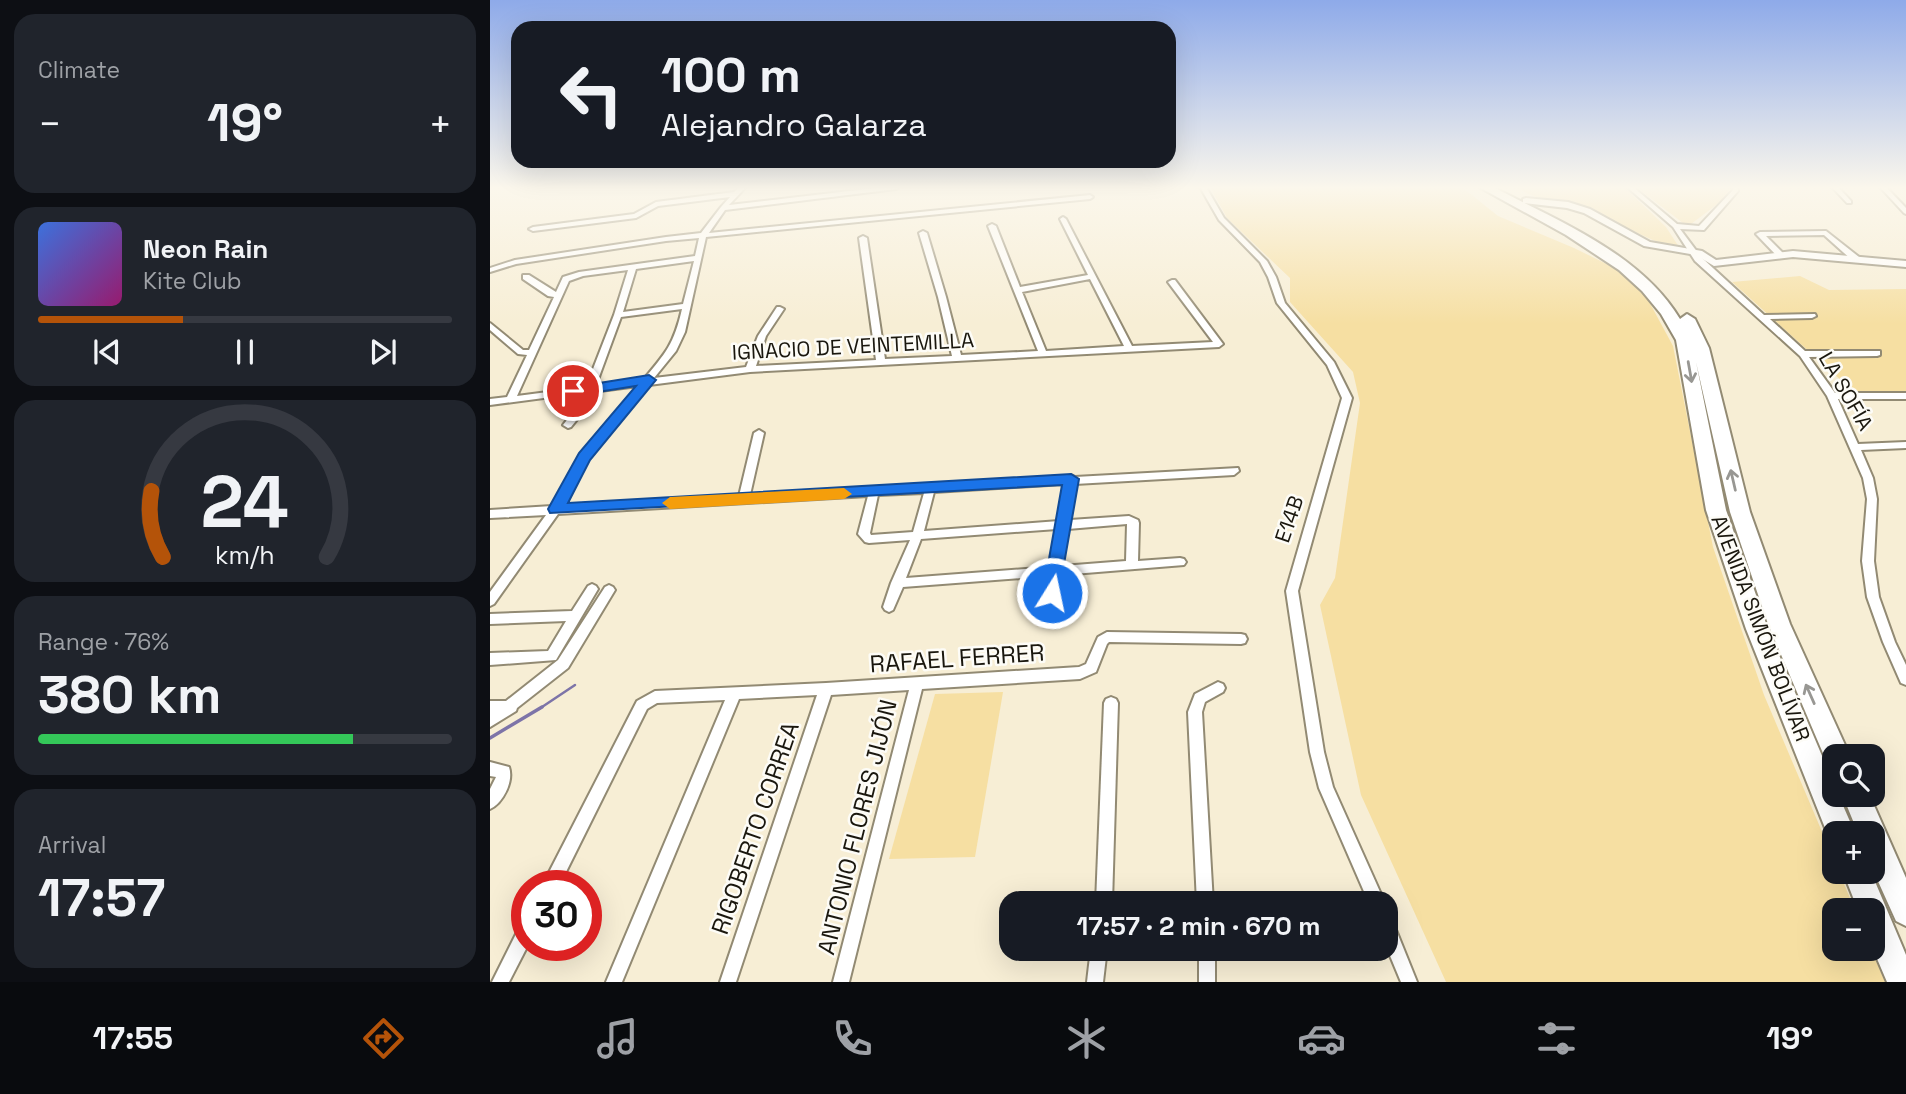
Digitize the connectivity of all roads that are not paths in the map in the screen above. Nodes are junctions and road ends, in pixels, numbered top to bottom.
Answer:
1 (706, 233) edge
2 (735, 233) edge
3 (923, 233) dead end
4 (995, 233) edge
5 (1070, 233) edge
6 (1235, 233) edge
7 (1570, 233) edge
8 (1583, 233) edge
9 (1628, 233) edge
10 (1679, 233) edge
11 (704, 236) junction
12 (863, 238) dead end
13 (1692, 252) junction
14 (1780, 254) junction
15 (699, 258) junction
16 (1856, 259) junction
17 (1906, 264) edge
18 (633, 267) junction
19 (490, 270) edge
20 (1092, 276) junction
21 (526, 277) dead end
22 (1172, 282) dead end
23 (1018, 290) junction
24 (559, 296) junction
25 (688, 306) junction
26 (780, 309) dead end
27 (618, 315) junction
28 (1812, 316) dead end
29 (1763, 317) junction
30 (492, 330) edge
31 (1129, 348) junction
32 (531, 353) junction
33 (1043, 353) junction
34 (1877, 353) dead end
35 (1804, 354) junction
36 (957, 357) junction
37 (881, 361) junction
38 (750, 369) junction
39 (649, 380) junction
40 (594, 388) junction
41 (1832, 396) junction
42 (1906, 396) edge
43 (511, 399) junction
44 (490, 402) edge
45 (568, 425) dead end
46 (759, 433) dead end
47 (1906, 445) edge
48 (1856, 447) junction
49 (1234, 471) dead end
50 (1071, 479) junction
51 (930, 489) junction
52 (874, 492) junction
53 (744, 499) junction
54 (556, 509) junction
55 (490, 514) edge
56 (1064, 524) junction
57 (917, 536) junction
58 (1181, 562) dead end
59 (1132, 565) junction
60 (1055, 571) junction
61 (897, 583) junction
62 (592, 590) dead end
63 (609, 590) dead end
64 (1052, 593) dead end
65 (490, 601) edge
66 (889, 607) dead end
67 (577, 616) junction
68 (490, 619) edge
69 (1241, 639) dead end
70 (490, 659) edge
71 (1906, 679) edge
72 (917, 683) junction
73 (1218, 688) dead end
74 (827, 690) junction
75 (734, 694) junction
76 (1111, 703) dead end
77 (490, 706) edge
78 (512, 707) junction
79 (490, 721) edge
80 (1833, 744) edge
81 (490, 769) edge
82 (490, 802) edge
83 (1836, 821) edge
84 (1885, 863) edge
85 (558, 870) edge
86 (1862, 884) edge
87 (1104, 891) edge
88 (1204, 891) edge
89 (1372, 891) edge
90 (1906, 911) edge
91 (1398, 955) edge
92 (511, 961) edge
93 (1097, 961) edge
94 (1207, 961) edge
95 (500, 982) edge
96 (614, 982) edge
97 (727, 982) edge
98 (841, 982) edge
99 (1095, 982) edge
100 (1206, 982) edge
101 (1409, 982) edge
102 (1902, 982) edge

1 - 11 street
2 - 11 street
3 - 36 street
4 - 23 street
5 - 20 street
6 - 89 street, E14B
7 -> 83 highway, AVENIDA SIMÓN BOLÍVAR
80 -> 8 highway, AVENIDA SIMÓN BOLÍVAR
9 - 13 street
10 - 13 street, LA SOFÍA
11 - 15 street
11 - 19 street
12 - 37 street
13 - 14 street
13 - 29 street, LA SOFÍA
14 - 16 street
14 - 16 street
15 - 18 street
15 - 25 street
16 - 17 street
18 - 24 street
18 - 27 street
20 - 23 street
20 - 31 street
21 - 24 street
22 - 31 street, IGNACIO DE VEINTEMILLA
23 - 33 street
24 - 32 street
25 - 27 street
25 - 39 street
26 - 38 street
27 - 40 street
28 - 29 street
29 - 35 street, LA SOFÍA
30 - 32 street
31 - 33 street, IGNACIO DE VEINTEMILLA
32 - 43 street
33 - 36 street, IGNACIO DE VEINTEMILLA
34 - 35 street
35 - 41 street, LA SOFÍA
36 - 37 street, IGNACIO DE VEINTEMILLA
37 - 38 street, IGNACIO DE VEINTEMILLA
38 - 39 street, IGNACIO DE VEINTEMILLA
39 - 40 street, IGNACIO DE VEINTEMILLA
39 - 54 street
40 - 43 street, IGNACIO DE VEINTEMILLA
40 - 45 street
41 - 42 street
41 - 48 street, LA SOFÍA
43 - 44 street, IGNACIO DE VEINTEMILLA
46 - 53 street
47 - 48 street
48 - 71 street, LA SOFÍA
49 - 50 street
50 - 51 street
50 - 56 street
51 - 52 street
51 - 57 street
52 - 53 street
52 - 57 street
53 - 54 street
54 - 55 street
54 - 65 street
56 - 57 street
56 - 59 street
56 - 60 street
57 - 61 street
58 - 59 street
59 - 60 street
60 - 61 street
60 - 64 street
61 - 66 street
62 - 67 street
63 - 78 street
67 - 68 street
67 - 70 street
69 - 72 street, RAFAEL FERRER
72 - 74 street, RAFAEL FERRER
72 - 98 street, ANTONIO FLORES JIJÓN
73 - 88 street
74 - 75 street, RAFAEL FERRER
74 - 97 street, RIGOBERTO CORREA
75 - 85 street, RAFAEL FERRER
75 - 96 street
76 - 87 street
77 - 78 street
78 - 79 street
81 - 82 street
84 - 90 highway
86 - 102 highway
91 - 101 street
92 - 95 street
93 - 99 street
94 - 100 street

